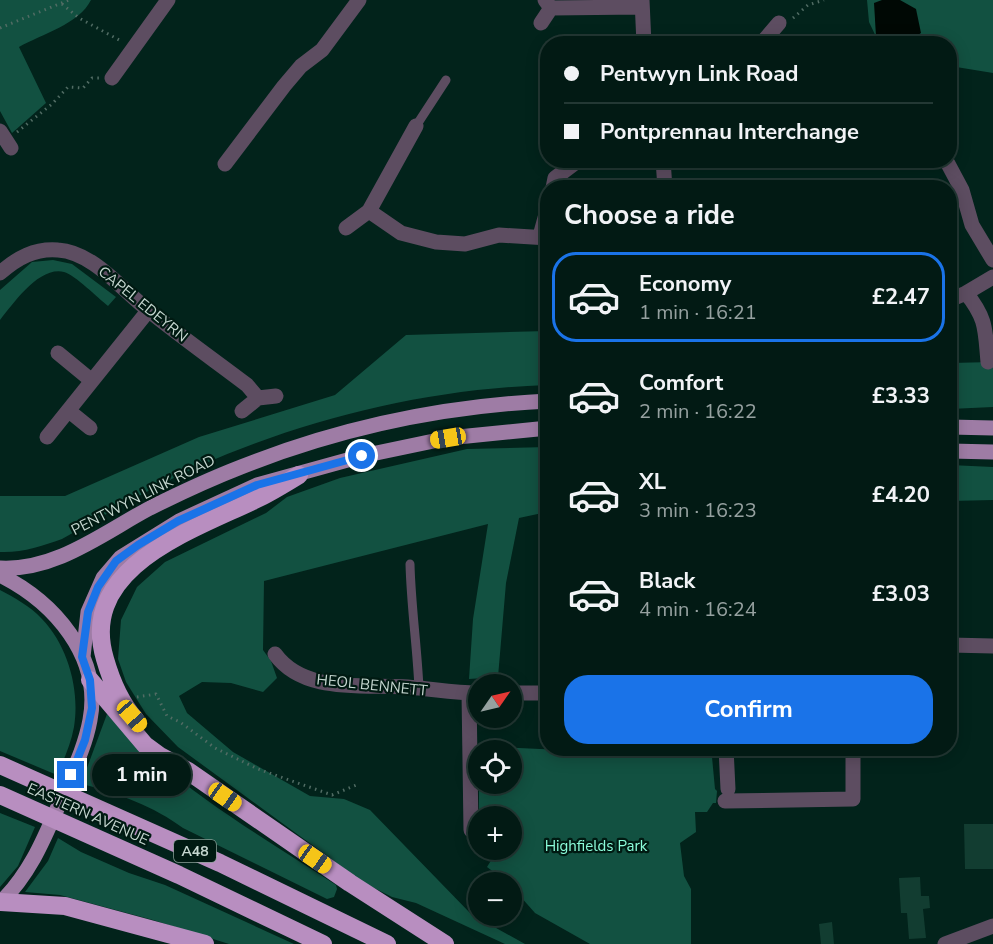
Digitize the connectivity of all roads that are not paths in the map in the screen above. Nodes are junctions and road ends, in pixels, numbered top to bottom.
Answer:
1 (168, 0) edge
2 (359, 0) edge
3 (642, 3) edge
4 (548, 4) edge
5 (541, 22) dead end
6 (779, 23) road end
7 (644, 36) edge
8 (767, 36) edge
9 (112, 78) road end
10 (446, 80) dead end
11 (416, 126) joint
12 (225, 164) dead end
13 (568, 168) edge
14 (555, 180) edge
15 (957, 181) edge
16 (369, 211) junction
17 (346, 228) dead end
18 (540, 237) edge
19 (993, 260) edge
20 (0, 273) edge
21 (993, 277) edge
22 (966, 293) junction
23 (957, 297) edge
24 (148, 310) junction
25 (58, 353) dead end
26 (988, 362) dead end
27 (92, 381) junction
28 (276, 396) dead end
29 (258, 398) junction
30 (540, 402) edge
31 (69, 411) junction
32 (242, 411) dead end
33 (957, 426) edge
34 (90, 428) dead end
35 (993, 428) edge
36 (540, 429) edge
37 (47, 437) dead end
38 (957, 451) edge
39 (993, 452) edge
40 (299, 475) junction
41 (410, 564) dead end
42 (0, 568) edge
43 (0, 575) edge
44 (957, 645) edge
45 (993, 646) edge
46 (275, 654) dead end
47 (82, 657) junction
48 (90, 680) junction
49 (418, 688) junction
50 (468, 693) edge
51 (522, 693) edge
52 (540, 693) edge
53 (473, 728) edge
54 (726, 756) edge
55 (853, 756) edge
56 (0, 765) edge
57 (188, 771) junction
58 (0, 795) edge
59 (472, 806) edge
60 (0, 902) edge
61 (993, 926) edge
62 (205, 944) edge
63 (323, 944) edge
64 (387, 944) edge
65 (445, 944) edge
66 (945, 944) edge

1 - 9 street
2 - 12 street
3 - 4 street
3 - 7 street
4 - 5 street
6 - 8 street
10 - 11 lane
11 - 16 street
13 - 14 street
15 - 19 street
16 - 17 street
16 - 18 street
20 - 24 street, CAPEL EDEYRN
21 - 22 street
22 - 23 street
22 - 26 street
24 - 27 street
24 - 29 street, CAPEL EDEYRN
25 - 27 street
27 - 31 street
28 - 29 street
29 - 32 street
30 - 42 main road, PENTWYN LINK ROAD
31 - 34 street
31 - 37 street
33 - 35 main road
36 - 40 main road
38 - 39 main road
40 - 47 main road
40 - 57 highway
41 - 49 lane
43 - 47 main road
44 - 45 street
46 - 49 street, HEOL BENNETT
47 - 48 main road
48 - 57 highway
48 - 60 main road
49 - 50 street, HEOL BENNETT
51 - 52 street
53 - 59 street
54 - 55 street
56 - 64 highway, EASTERN AVENUE / A48
57 - 65 highway
58 - 63 highway, EASTERN AVENUE / A48
60 - 62 highway
61 - 66 street

